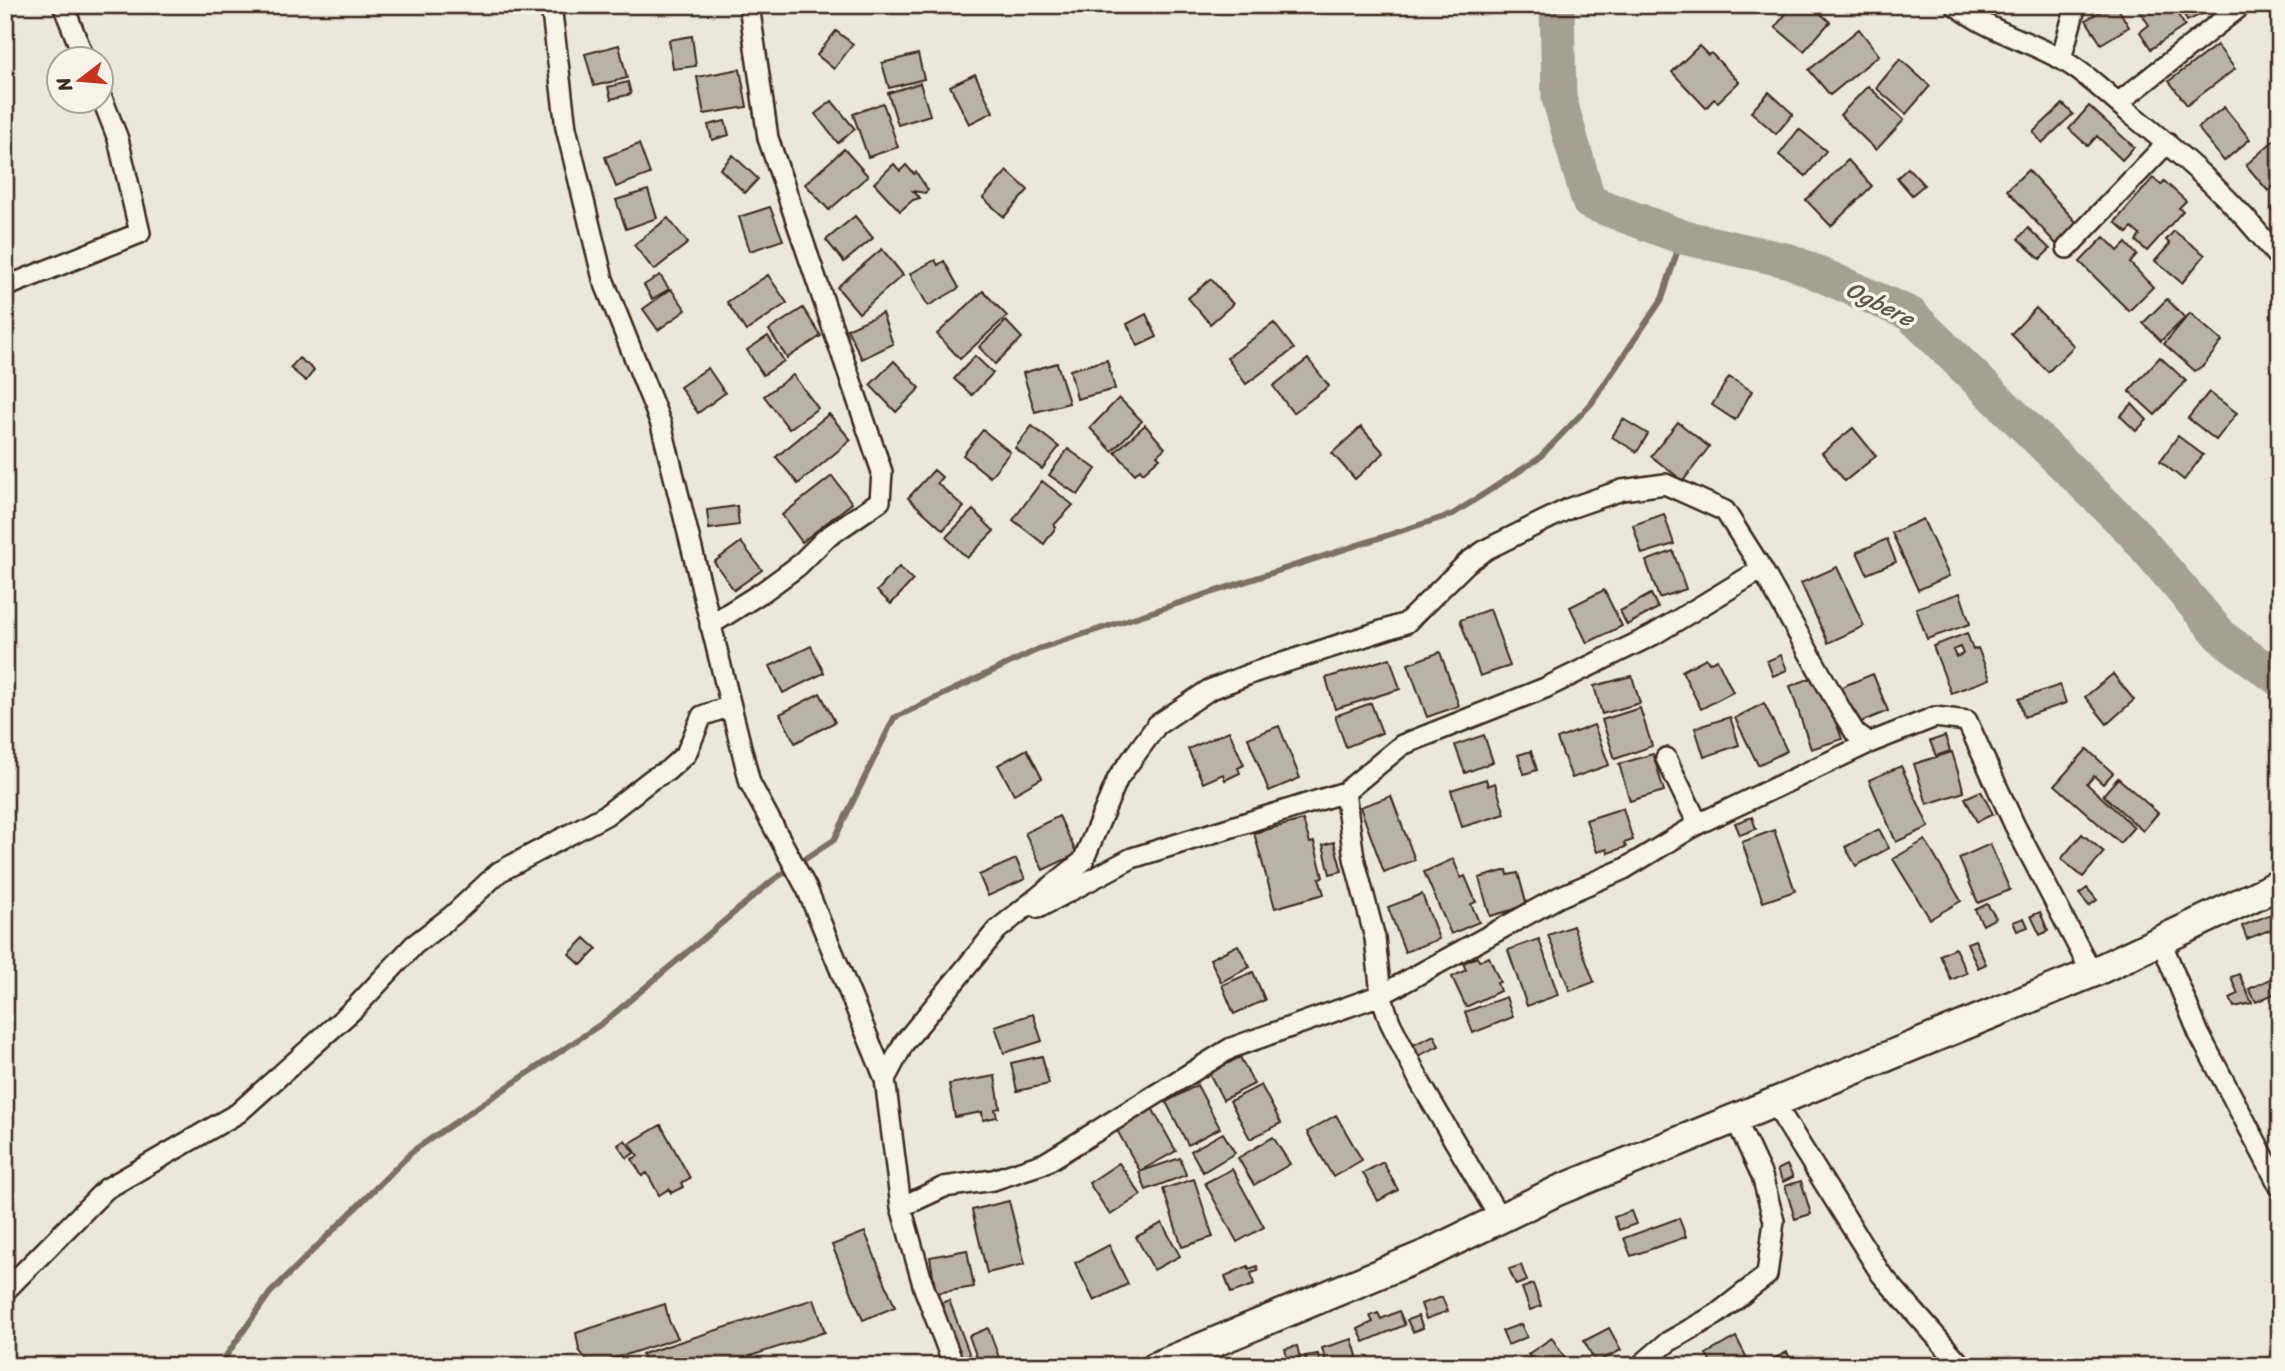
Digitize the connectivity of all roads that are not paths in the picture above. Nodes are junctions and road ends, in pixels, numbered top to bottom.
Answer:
1 (63, 5) edge
2 (551, 5) edge
3 (749, 5) edge
4 (1955, 5) edge
5 (2076, 5) edge
6 (2242, 5) edge
7 (79, 46) edge
8 (2061, 59) junction
9 (2118, 103) junction
10 (109, 116) edge
11 (2167, 143) junction
12 (2067, 248) dead end
13 (2280, 260) edge
14 (5, 287) edge
15 (1762, 569) junction
16 (709, 625) junction
17 (730, 706) junction
18 (1869, 743) junction
19 (1666, 758) dead end
20 (1345, 792) junction
21 (1698, 824) junction
22 (2280, 884) edge
23 (997, 930) junction
24 (2161, 941) junction
25 (2092, 974) junction
26 (1381, 995) junction
27 (884, 1079) junction
28 (1773, 1101) junction
29 (1735, 1118) junction
30 (2280, 1187) edge
31 (901, 1207) junction
32 (1499, 1217) junction
33 (5, 1291) edge
34 (954, 1366) edge
35 (1157, 1366) edge
36 (1640, 1366) edge
37 (1962, 1366) edge

1 - 7 street
2 - 16 street
3 - 16 street
4 - 8 street
5 - 8 street
6 - 9 street
8 - 9 street
9 - 11 street
10 - 14 street
11 - 12 street
11 - 13 street
15 - 18 street
15 - 20 street
15 - 23 street
16 - 17 street
17 - 27 street
17 - 33 street
18 - 21 street
18 - 25 street
19 - 21 street
20 - 23 street
20 - 26 street
21 - 26 street
22 - 24 main road
23 - 27 street
24 - 25 main road
24 - 30 street
25 - 28 main road
26 - 31 street
26 - 32 street
27 - 31 street
28 - 29 main road
28 - 37 street
29 - 32 main road
29 - 36 street
31 - 34 street
32 - 35 main road

